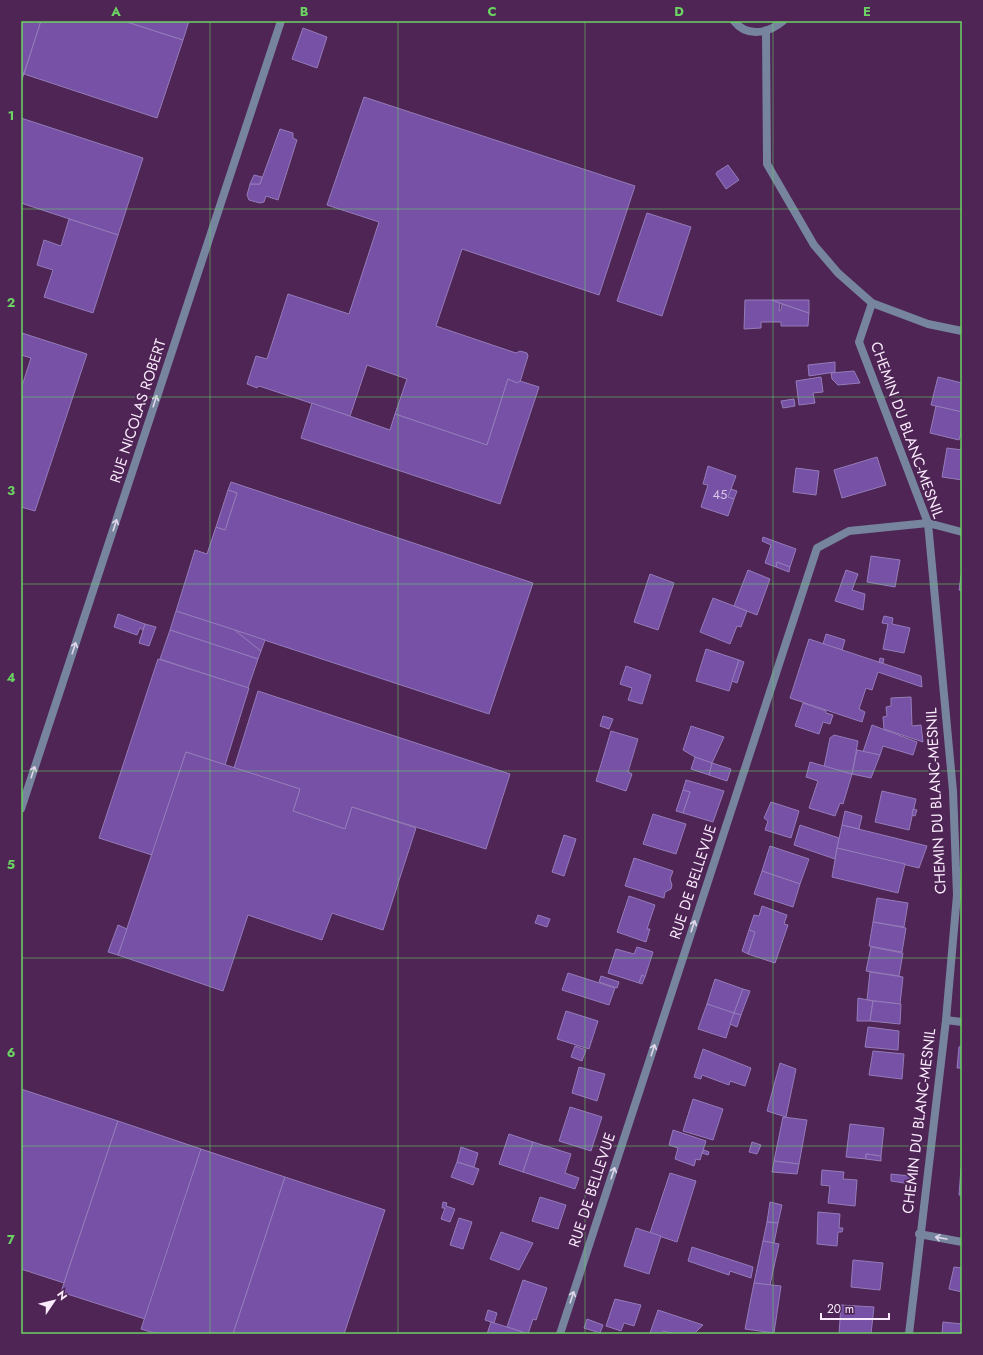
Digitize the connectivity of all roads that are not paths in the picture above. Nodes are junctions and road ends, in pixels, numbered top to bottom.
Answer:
1 (281, 21) edge
2 (734, 21) edge
3 (783, 21) edge
4 (766, 32) junction
5 (872, 303) junction
6 (962, 331) edge
7 (928, 523) junction
8 (962, 532) edge
9 (953, 791) junction
10 (962, 792) edge
11 (21, 809) edge
12 (946, 1020) junction
13 (962, 1022) edge
14 (919, 1234) junction
15 (962, 1242) edge
16 (560, 1334) edge
17 (909, 1334) edge

11 -> 1 street, RUE NICOLAS ROBERT
2 - 4 street
3 - 4 street
4 - 5 street
5 - 6 street
5 - 7 street, CHEMIN DU BLANC-MESNIL
7 - 8 street
7 - 9 street, CHEMIN DU BLANC-MESNIL
16 -> 7 street, RUE DE BELLEVUE
9 - 10 street
9 - 12 street, CHEMIN DU BLANC-MESNIL
12 - 13 street
12 - 14 street, CHEMIN DU BLANC-MESNIL
15 -> 14 street
14 - 17 street, CHEMIN DU BLANC-MESNIL

